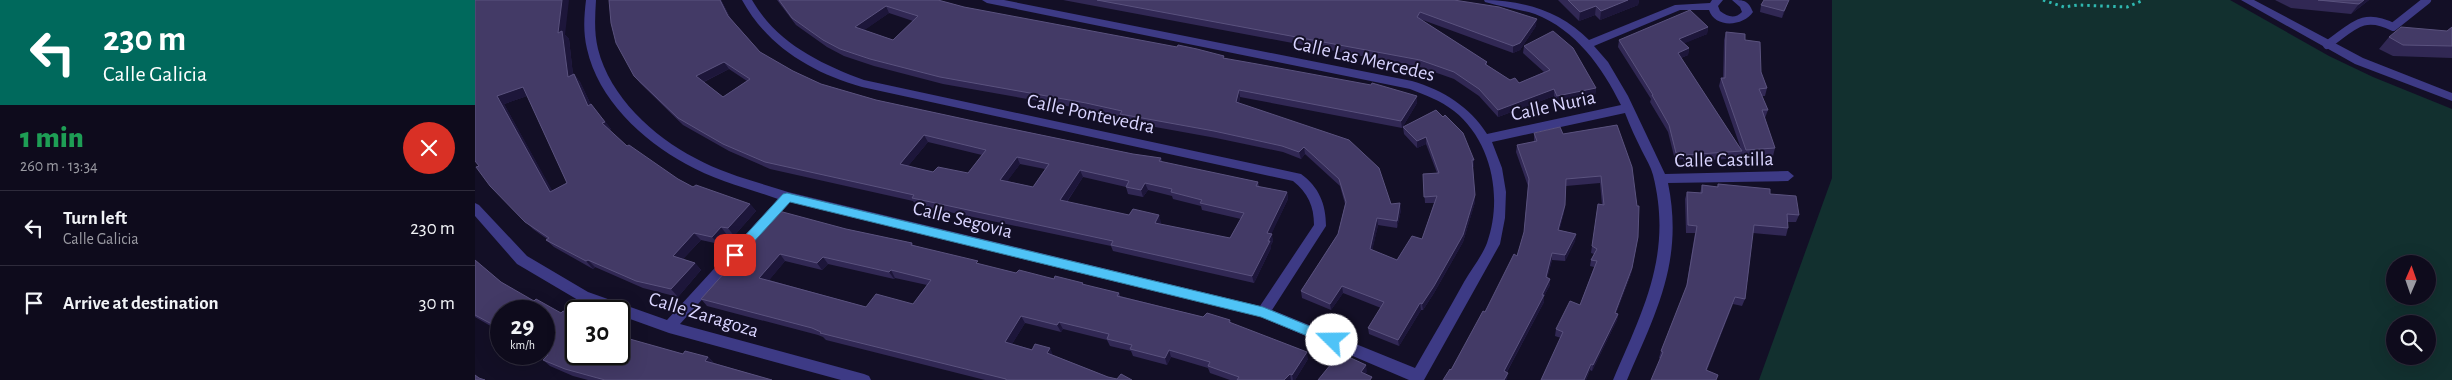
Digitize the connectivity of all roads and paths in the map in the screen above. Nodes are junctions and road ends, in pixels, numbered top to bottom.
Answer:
1 (591, 0) edge
2 (747, 0) edge
3 (987, 0) edge
4 (1489, 0) edge
5 (1737, 0) edge
6 (2043, 0) edge
7 (2144, 0) edge
8 (2246, 0) edge
9 (2427, 0) edge
10 (1715, 3) edge
11 (1588, 44) junction
12 (2327, 46) junction
13 (2452, 97) edge
14 (1628, 108) junction
15 (1485, 139) junction
16 (1788, 176) dead end
17 (1661, 179) junction
18 (787, 197) junction
19 (475, 208) edge
20 (1263, 312) junction
21 (669, 327) junction
22 (1417, 378) edge
23 (864, 380) edge
24 (1620, 380) edge

1 - 18 street, Calle Segovia
2 - 20 street, Calle Pontevedra
3 - 15 street, Calle Las Mercedes
4 - 11 street
5 - 10 street
6 - 7 path
8 - 12 street
9 - 12 lane
10 - 11 street
11 - 14 street
12 - 13 street
14 - 15 street, Calle Nuria
14 - 17 street
15 - 22 street, Calle Las Mercedes
16 - 17 street, Calle Castilla
17 - 24 street
18 - 20 street, Calle Segovia
18 - 21 street
19 - 21 street, Calle Zaragoza
20 - 22 street, Calle Segovia
21 - 23 street, Calle Zaragoza

